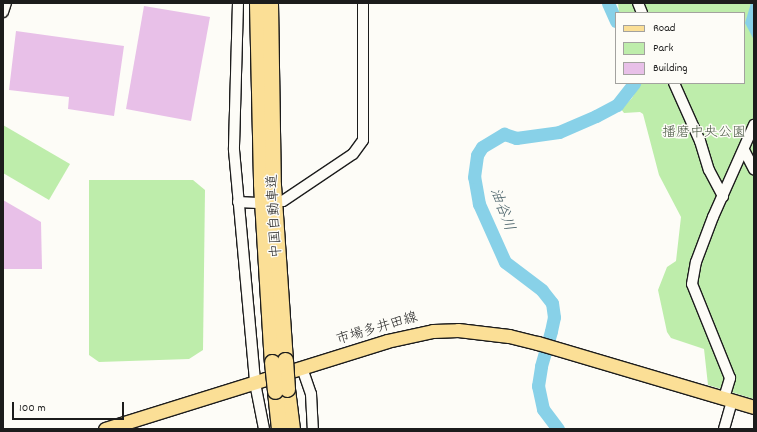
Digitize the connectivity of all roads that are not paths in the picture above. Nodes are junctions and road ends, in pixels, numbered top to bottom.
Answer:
1 (6, 3) edge
2 (238, 3) edge
3 (258, 3) edge
4 (270, 3) edge
5 (363, 3) edge
6 (3, 12) edge
7 (674, 84) edge
8 (754, 124) edge
9 (744, 150) junction
10 (754, 170) edge
11 (723, 196) junction
12 (283, 201) dead end
13 (238, 202) junction
14 (258, 203) dead end
15 (279, 361) junction
16 (302, 368) junction
17 (255, 383) junction
18 (281, 390) junction
19 (728, 400) junction
20 (754, 407) edge
21 (131, 426) edge
22 (105, 429) edge
23 (264, 429) edge
24 (279, 429) edge
25 (292, 429) edge
26 (313, 429) edge
27 (724, 429) edge

1 - 6 street
2 - 13 street
3 - 15 highway, 中国自動車道
4 - 15 highway, 中国自動車道
5 - 12 street
7 - 11 street
8 - 9 street
9 - 10 street
9 - 11 street
11 - 19 street
13 - 14 street
13 - 17 street
15 - 18 highway, 中国自動車道, bridge
16 - 17 main road, 市場多井田線
16 - 19 main road, 市場多井田線
16 - 26 street
17 - 21 main road, 市場多井田線
17 - 23 street
18 - 24 highway, 中国自動車道
18 - 25 highway, 中国自動車道
19 - 20 main road, 市場多井田線
19 - 27 street
21 - 22 main road, 市場多井田線

